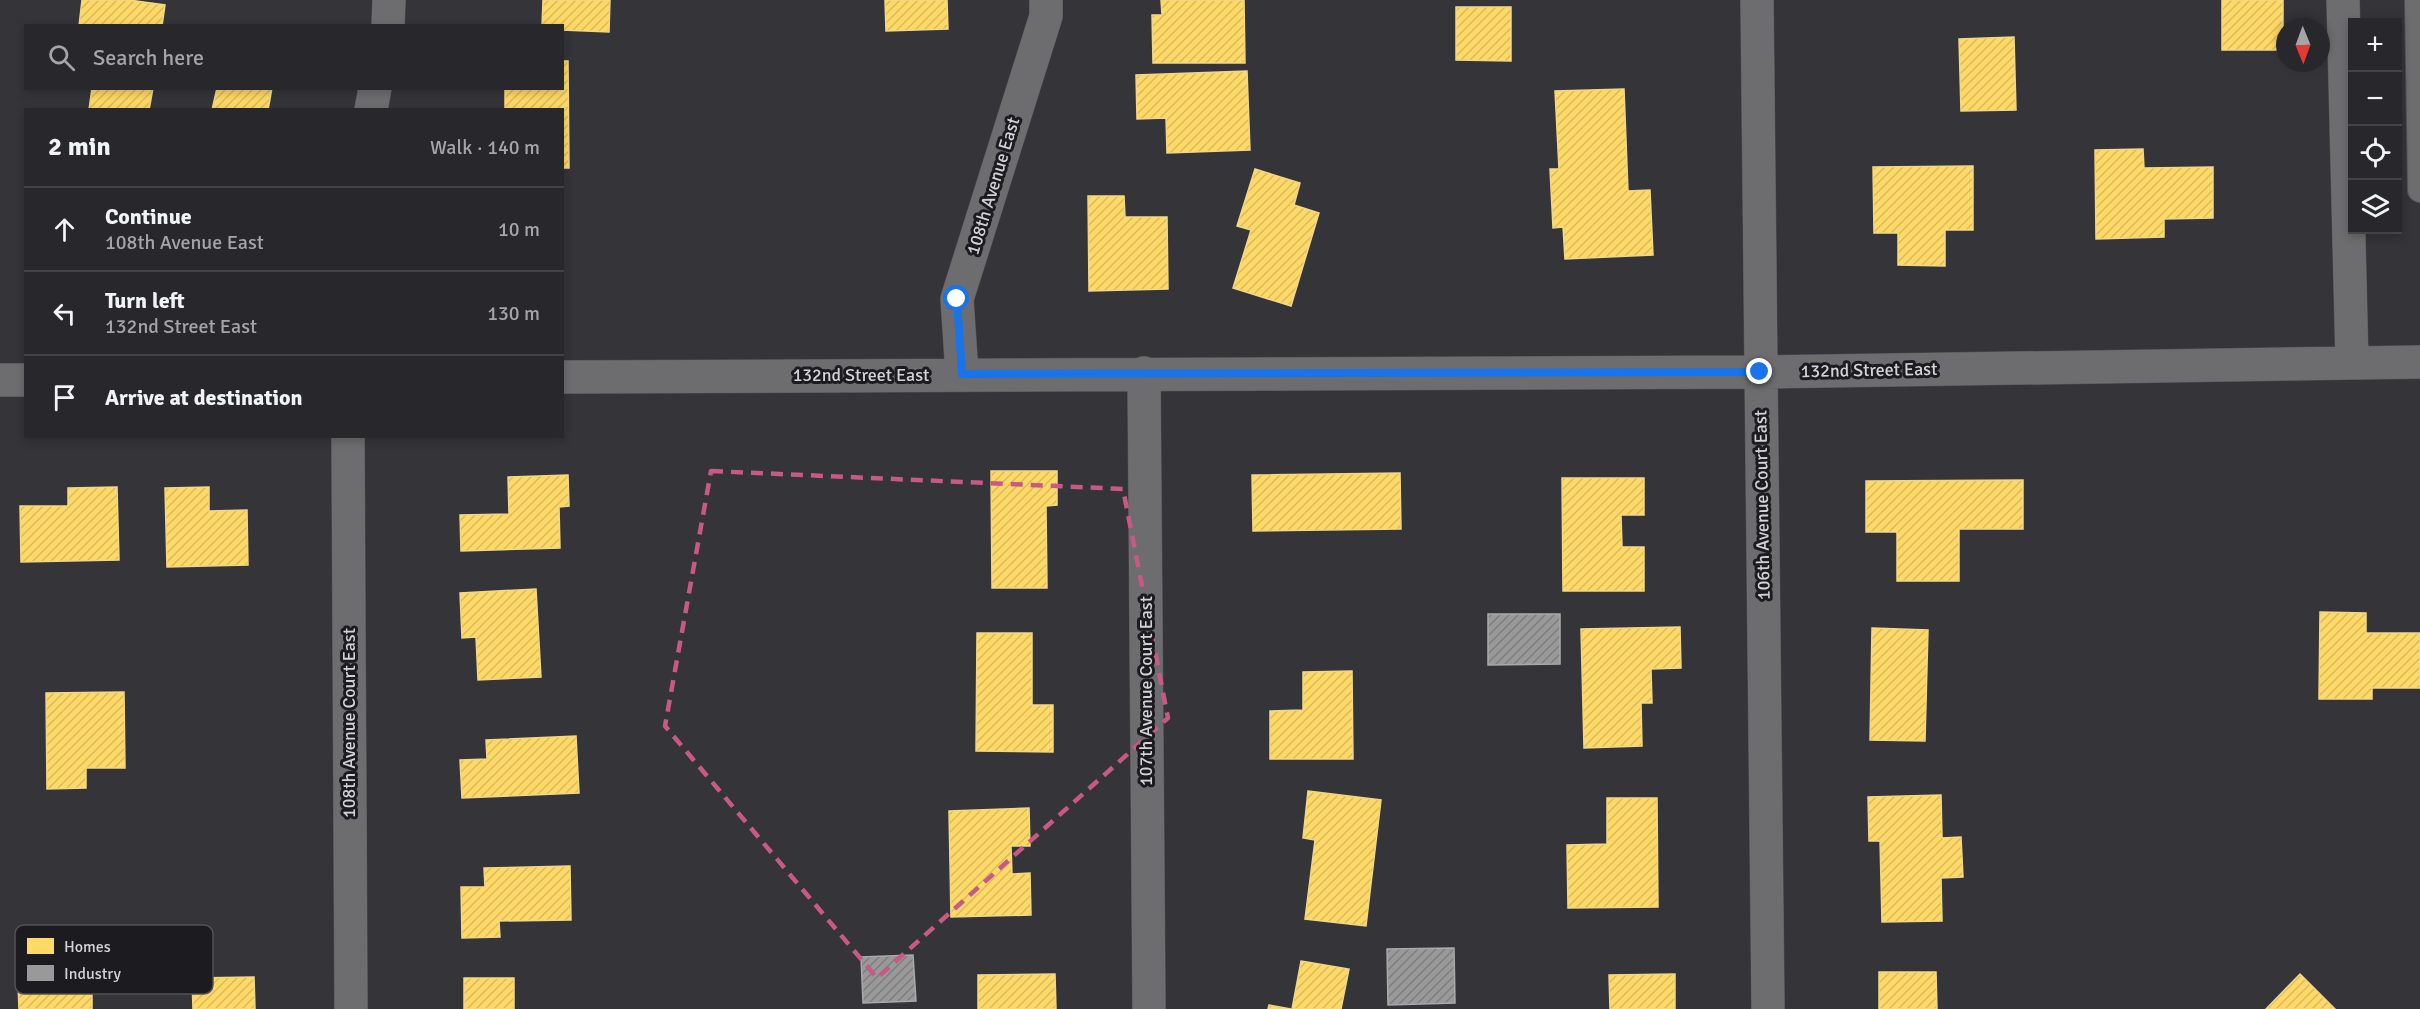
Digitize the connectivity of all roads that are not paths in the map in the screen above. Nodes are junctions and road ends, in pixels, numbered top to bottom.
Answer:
1 (390, 0) edge
2 (1046, 0) edge
3 (1757, 0) edge
4 (2343, 0) edge
5 (2417, 0) edge
6 (388, 24) edge
7 (375, 90) edge
8 (370, 108) edge
9 (2420, 190) edge
10 (2352, 362) junction
11 (2420, 362) edge
12 (1760, 372) junction
13 (1144, 373) junction
14 (962, 374) junction
15 (564, 377) edge
16 (0, 380) edge
17 (24, 380) edge
18 (348, 438) edge
19 (351, 1009) edge
20 (1149, 1009) edge
21 (1768, 1009) edge

1 - 6 street
2 - 14 street, 108th Avenue East
3 - 12 street, 106th Avenue Court East
4 - 10 street
5 - 9 lane
7 - 8 street
10 - 11 street, 132nd Street East
10 - 12 street, 132nd Street East
12 - 13 street, 132nd Street East
12 - 21 street, 106th Avenue Court East
13 - 14 street, 132nd Street East
13 - 20 street, 107th Avenue Court East
14 - 15 street, 132nd Street East
16 - 17 street
18 - 19 street, 108th Avenue Court East

